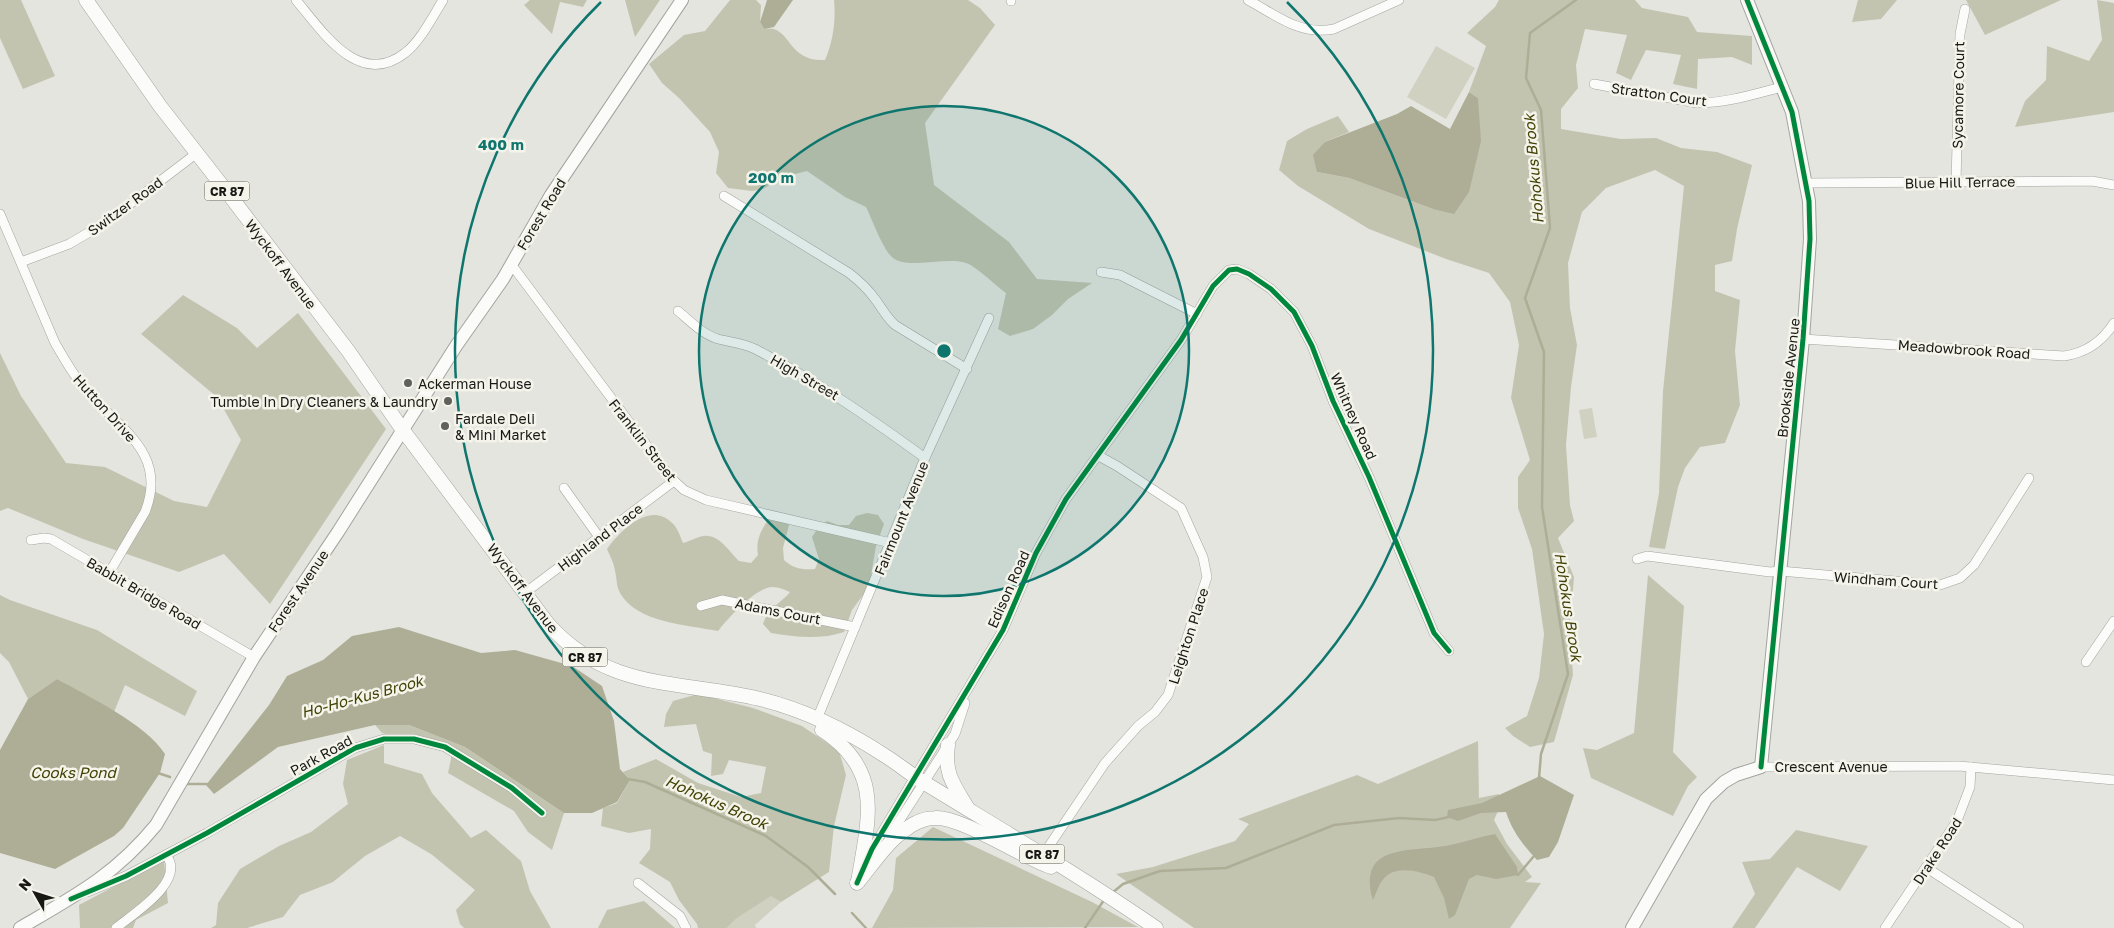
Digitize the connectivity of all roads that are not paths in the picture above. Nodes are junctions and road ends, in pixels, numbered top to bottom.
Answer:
1 (86, 0) edge
2 (296, 0) edge
3 (443, 0) edge
4 (682, 0) edge
5 (1248, 0) edge
6 (1399, 0) edge
7 (1747, 0) edge
8 (1966, 9) dead end
9 (1594, 84) dead end
10 (1782, 86) junction
11 (197, 153) junction
12 (1956, 182) junction
13 (1806, 184) junction
14 (2114, 185) edge
15 (724, 196) dead end
16 (0, 214) edge
17 (21, 262) junction
18 (511, 264) junction
19 (1101, 272) dead end
20 (678, 311) dead end
21 (1197, 314) junction
22 (989, 318) dead end
23 (2114, 324) edge
24 (1803, 339) junction
25 (966, 369) junction
26 (402, 429) junction
27 (1097, 455) junction
28 (925, 458) junction
29 (2028, 478) dead end
30 (674, 481) junction
31 (564, 488) dead end
32 (599, 537) junction
33 (31, 540) dead end
34 (891, 543) junction
35 (1637, 560) dead end
36 (1780, 571) junction
37 (109, 573) junction
38 (526, 592) junction
39 (701, 606) dead end
40 (2114, 621) edge
41 (855, 627) junction
42 (1449, 651) dead end
43 (254, 657) junction
44 (2086, 662) dead end
45 (971, 687) junction
46 (791, 709) junction
47 (817, 719) junction
48 (948, 745) junction
49 (1761, 767) junction
50 (1971, 767) junction
51 (920, 780) junction
52 (2114, 780) edge
53 (968, 810) junction
54 (542, 813) dead end
55 (166, 855) junction
56 (1043, 855) junction
57 (1927, 868) junction
58 (1074, 874) junction
59 (858, 883) junction
60 (638, 884) dead end
61 (71, 899) junction
62 (20, 928) edge
63 (116, 928) edge
64 (686, 928) edge
65 (1156, 928) edge
66 (1632, 928) edge
67 (1885, 928) edge
68 (2019, 928) edge

1 - 11 main road, Wyckoff Avenue / CR 87
2 - 3 street
4 - 18 main road, Forest Road
5 - 6 street
7 - 10 main road, Brookside Avenue
8 - 12 street, Sycamore Court
9 - 10 street, Stratton Court
10 - 13 main road, Brookside Avenue
11 - 17 street, Switzer Road
11 - 26 main road, Wyckoff Avenue / CR 87
12 - 13 street, Blue Hill Terrace
12 - 14 street, Blue Hill Terrace
13 - 24 main road, Brookside Avenue
15 - 25 street
16 - 17 street, Hutton Drive
17 - 37 street, Hutton Drive
18 - 26 main road, Forest Road
18 - 30 street, Franklin Street
19 - 21 street
20 - 28 street, High Street
21 - 27 street, Edison Road
21 - 42 street, Whitney Road
22 - 25 street, Fairmount Avenue
23 - 24 street, Meadowbrook Road
24 - 36 main road, Brookside Avenue
25 - 28 street, Fairmount Avenue
26 - 38 main road, Wyckoff Avenue / CR 87
26 - 43 main road, Forest Avenue
27 - 45 street, Edison Road
27 - 56 street, Leighton Place
28 - 34 street, Fairmount Avenue
29 - 36 street, Windham Court
30 - 32 street, Highland Place
30 - 34 street, Franklin Street
31 - 32 street
32 - 38 street, Highland Place
33 - 37 street, Babbit Bridge Road
34 - 41 street, Fairmount Avenue
35 - 36 street, Windham Court
36 - 49 main road, Brookside Avenue
37 - 43 street, Babbit Bridge Road
38 - 46 main road, Wyckoff Avenue / CR 87
39 - 41 street, Adams Court
40 - 44 street
41 - 47 street, Fairmount Avenue
43 - 61 main road, Forest Avenue
45 - 48 street, Edison Road
45 - 51 street, Edison Road
46 - 47 main road, Wyckoff Avenue / CR 87
46 - 59 main road
47 - 51 main road, Wyckoff Avenue / CR 87
48 - 51 street, Edison Road
48 - 53 main road
49 - 50 street, Crescent Avenue
49 - 66 main road, Crescent Avenue
50 - 52 street, Crescent Avenue
50 - 57 street, Drake Road
51 - 53 main road, Wyckoff Avenue / CR 87
51 - 59 street, Edison Road
53 - 56 main road, Wyckoff Avenue / CR 87
54 - 55 street, Park Road
55 - 61 street, Park Road
55 - 63 street
56 - 58 main road, Wyckoff Avenue / CR 87
57 - 67 street, Drake Road
57 - 68 street
58 - 59 main road
58 - 65 main road, Wyckoff Avenue / CR 87
60 - 64 street
61 - 62 main road, Forest Avenue

